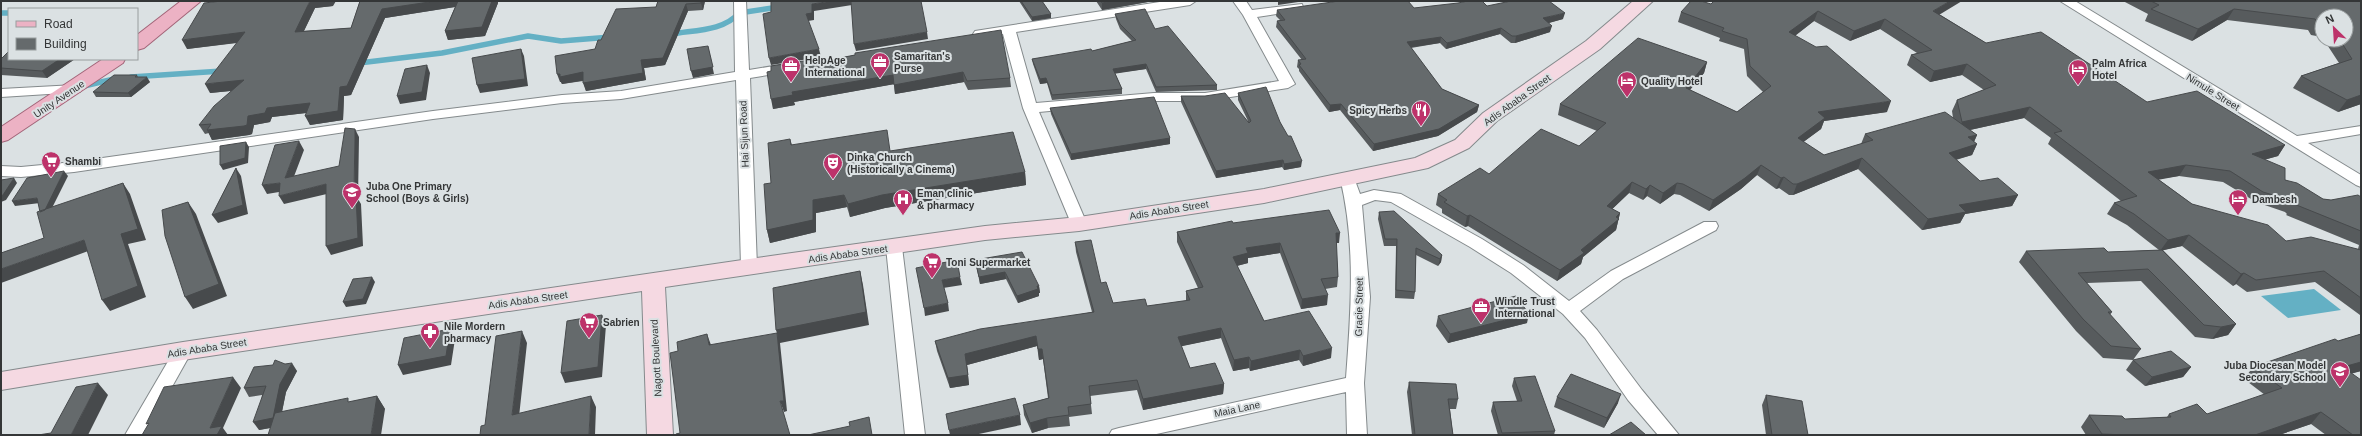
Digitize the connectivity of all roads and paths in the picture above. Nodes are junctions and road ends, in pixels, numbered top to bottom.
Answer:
1 (192, 1) edge
2 (740, 1) edge
3 (1190, 1) edge
4 (1239, 1) edge
5 (1644, 1) edge
6 (2066, 1) edge
7 (1312, 5) edge
8 (1249, 14) junction
9 (1008, 30) junction
10 (969, 36) edge
11 (138, 43) edge
12 (115, 60) edge
13 (804, 65) edge
14 (742, 76) junction
15 (75, 89) junction
16 (1, 93) edge
17 (1030, 108) junction
18 (2361, 130) edge
19 (1, 136) edge
20 (2294, 141) junction
21 (1, 171) edge
22 (1348, 178) junction
23 (2361, 182) edge
24 (1354, 202) junction
25 (1079, 224) junction
26 (1710, 226) dead end
27 (894, 247) junction
28 (749, 267) junction
29 (652, 282) junction
30 (1569, 310) junction
31 (183, 351) junction
32 (1, 381) edge
33 (1355, 383) junction
34 (135, 435) edge
35 (660, 435) edge
36 (915, 435) edge
37 (1119, 435) edge
38 (1357, 435) edge
39 (1669, 435) edge

1 - 11 main road
2 - 14 street, Hai Sijun Road
3 - 9 street
4 - 8 street
5 - 22 street, Adis Ababa Street
6 - 20 street, Nimule Street
7 - 8 street
8 - 17 street
9 - 10 street
9 - 17 street
12 - 15 main road, Unity Avenue
13 - 14 street
14 - 21 street
14 - 28 street, Hai Sijun Road
15 - 16 street
15 - 19 main road, Unity Avenue
17 - 25 street
18 - 20 street
20 - 23 street, Nimule Street
22 - 24 street, Gracie Street
22 - 25 street, Adis Ababa Street
24 - 30 street
24 - 33 street, Gracie Street
25 - 27 street, Adis Ababa Street
26 - 30 street
27 - 28 street, Adis Ababa Street
27 - 36 street
28 - 29 street, Adis Ababa Street
29 - 31 street, Adis Ababa Street
29 - 35 street, Nagott Boulevard
30 - 39 street
31 - 32 street, Adis Ababa Street
31 - 34 street
33 - 37 street, Maia Lane
33 - 38 street, Gracie Street

